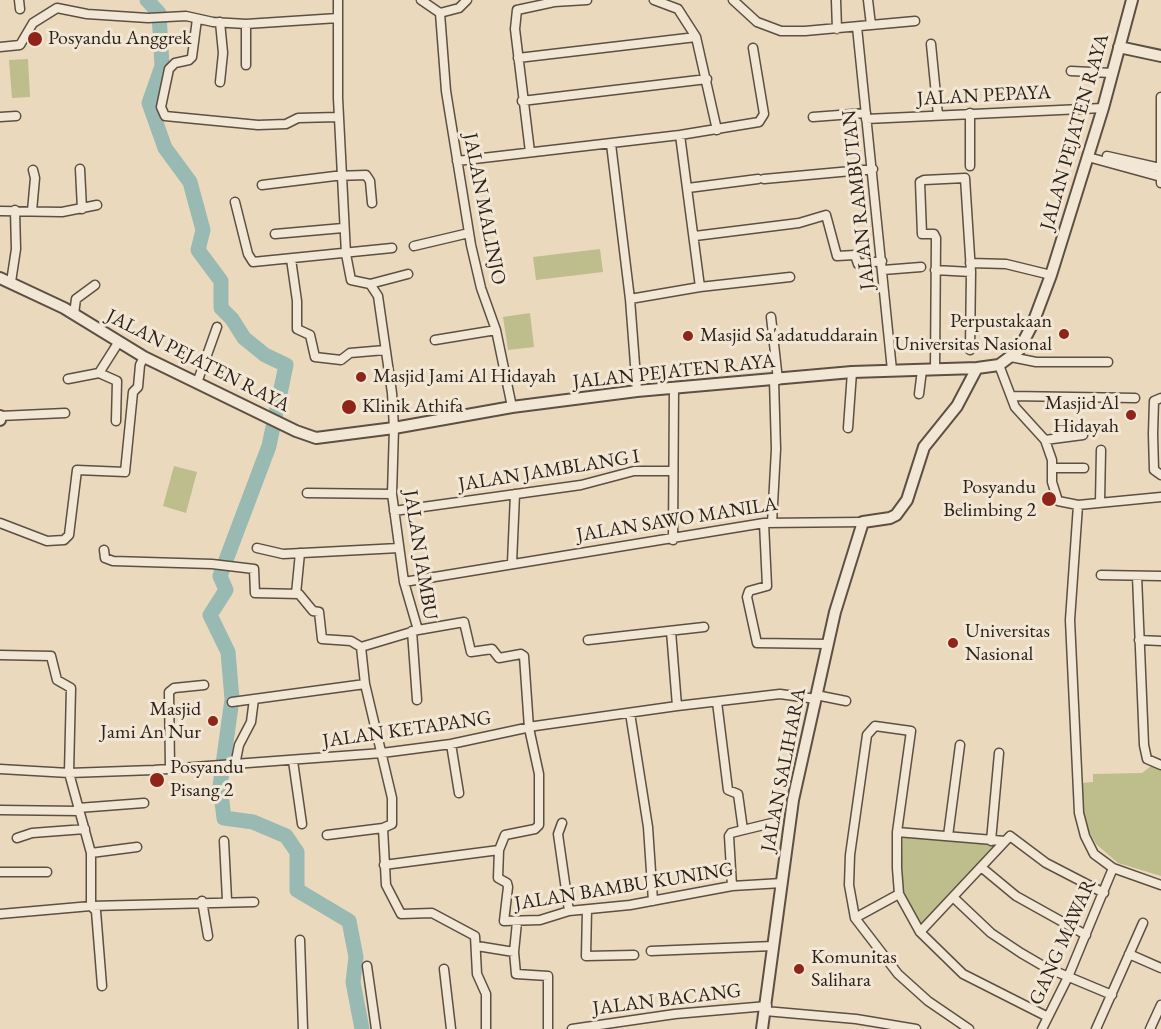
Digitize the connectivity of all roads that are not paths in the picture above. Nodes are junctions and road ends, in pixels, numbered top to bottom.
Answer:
1 (338, 0) edge
2 (421, 0) edge
3 (467, 0) edge
4 (587, 0) edge
5 (654, 0) edge
6 (733, 0) edge
7 (836, 0) edge
8 (868, 0) edge
9 (873, 0) edge
10 (1131, 0) edge
11 (435, 8) edge
12 (338, 18) junction
13 (197, 19) junction
14 (915, 21) dead end
15 (220, 22) junction
16 (246, 24) junction
17 (874, 25) junction
18 (857, 27) junction
19 (837, 29) junction
20 (696, 37) junction
21 (931, 44) dead end
22 (0, 47) edge
23 (1119, 47) junction
24 (753, 48) dead end
25 (1161, 56) edge
26 (518, 58) junction
27 (246, 65) dead end
28 (1071, 71) dead end
29 (1112, 73) junction
30 (707, 79) junction
31 (220, 82) dead end
32 (1161, 97) edge
33 (522, 101) junction
34 (1102, 108) junction
35 (970, 113) junction
36 (938, 115) junction
37 (16, 116) dead end
38 (866, 116) junction
39 (0, 117) edge
40 (339, 117) junction
41 (813, 117) dead end
42 (1160, 118) edge
43 (717, 129) junction
44 (680, 135) junction
45 (611, 144) junction
46 (530, 152) junction
47 (1089, 154) junction
48 (457, 161) junction
49 (970, 166) dead end
50 (80, 169) dead end
51 (873, 169) junction
52 (33, 170) dead end
53 (1161, 174) edge
54 (340, 175) junction
55 (1161, 183) edge
56 (262, 186) dead end
57 (688, 188) junction
58 (235, 202) dead end
59 (372, 203) dead end
60 (97, 205) dead end
61 (82, 209) junction
62 (15, 210) junction
63 (0, 211) edge
64 (32, 211) junction
65 (343, 228) junction
66 (469, 233) junction
67 (275, 234) dead end
68 (695, 236) junction
69 (414, 246) dead end
70 (392, 248) dead end
71 (346, 254) junction
72 (291, 260) junction
73 (883, 265) junction
74 (921, 267) dead end
75 (971, 268) junction
76 (935, 270) junction
77 (408, 274) dead end
78 (1051, 275) junction
79 (790, 277) dead end
80 (0, 278) edge
81 (11, 282) junction
82 (370, 284) junction
83 (95, 285) dead end
84 (700, 287) junction
85 (630, 300) junction
86 (74, 314) junction
87 (771, 317) dead end
88 (217, 327) dead end
89 (496, 330) junction
90 (435, 340) dead end
91 (118, 343) junction
92 (386, 350) junction
93 (970, 350) dead end
94 (144, 357) junction
95 (1011, 357) junction
96 (1108, 362) dead end
97 (999, 365) junction
98 (977, 368) junction
99 (936, 369) junction
100 (892, 370) junction
101 (922, 370) junction
102 (99, 372) junction
103 (852, 372) junction
104 (68, 379) dead end
105 (776, 380) junction
106 (197, 383) junction
107 (674, 388) junction
108 (637, 391) junction
109 (919, 394) dead end
110 (1011, 396) junction
111 (1136, 398) dead end
112 (1158, 399) edge
113 (512, 407) junction
114 (64, 413) dead end
115 (0, 417) edge
116 (116, 421) dead end
117 (394, 428) junction
118 (848, 428) dead end
119 (1083, 435) dead end
120 (1045, 440) junction
121 (1101, 450) dead end
122 (1052, 468) junction
123 (1084, 468) dead end
124 (673, 471) junction
125 (1158, 472) edge
126 (307, 493) dead end
127 (392, 494) junction
128 (514, 494) junction
129 (1161, 497) edge
130 (1100, 502) junction
131 (1078, 505) junction
132 (394, 511) junction
133 (863, 522) junction
134 (0, 523) edge
135 (768, 523) junction
136 (673, 540) junction
137 (257, 548) dead end
138 (399, 548) junction
139 (104, 550) dead end
140 (300, 553) junction
141 (512, 563) junction
142 (1101, 575) dead end
143 (1137, 576) junction
144 (1161, 576) edge
145 (404, 582) junction
146 (296, 594) junction
147 (704, 627) dead end
148 (415, 631) junction
149 (670, 631) junction
150 (588, 640) dead end
151 (1139, 640) junction
152 (1161, 641) edge
153 (828, 644) junction
154 (361, 646) junction
155 (0, 655) edge
156 (365, 684) junction
157 (204, 685) dead end
158 (816, 697) junction
159 (254, 699) junction
160 (417, 700) dead end
161 (846, 701) dead end
162 (232, 702) dead end
163 (717, 702) junction
164 (677, 706) junction
165 (630, 713) junction
166 (529, 728) junction
167 (451, 744) junction
168 (960, 745) dead end
169 (382, 753) junction
170 (999, 753) dead end
171 (293, 760) junction
172 (235, 765) junction
173 (1161, 765) edge
174 (170, 768) junction
175 (0, 769) edge
176 (69, 773) junction
177 (459, 793) dead end
178 (144, 802) dead end
179 (79, 809) junction
180 (0, 810) edge
181 (562, 823) dead end
182 (302, 824) dead end
183 (772, 824) dead end
184 (383, 828) junction
185 (85, 829) junction
186 (743, 830) junction
187 (897, 832) junction
188 (327, 835) dead end
189 (948, 836) junction
190 (17, 838) dead end
191 (991, 841) junction
192 (1005, 841) junction
193 (224, 842) dead end
194 (137, 847) dead end
195 (499, 850) junction
196 (91, 853) junction
197 (384, 865) junction
198 (981, 867) junction
199 (1113, 868) junction
200 (0, 872) edge
201 (47, 872) dead end
202 (782, 883) junction
203 (1161, 885) edge
204 (732, 886) junction
205 (1104, 893) junction
206 (899, 894) junction
207 (954, 898) junction
208 (227, 900) junction
209 (202, 901) junction
210 (653, 901) junction
211 (254, 902) dead end
212 (91, 906) junction
213 (587, 910) junction
214 (569, 911) junction
215 (0, 914) edge
216 (855, 918) junction
217 (517, 922) junction
218 (1143, 922) dead end
219 (920, 932) junction
220 (1086, 935) junction
221 (208, 936) dead end
222 (300, 940) dead end
223 (477, 946) junction
224 (773, 946) junction
225 (651, 951) dead end
226 (514, 952) junction
227 (1129, 954) junction
228 (634, 955) dead end
229 (367, 966) dead end
230 (1161, 968) edge
231 (444, 969) dead end
232 (1068, 977) junction
233 (102, 986) dead end
234 (1112, 995) junction
235 (1161, 1005) edge
236 (766, 1008) junction
237 (1048, 1017) junction
238 (954, 1025) edge
239 (303, 1029) edge
240 (376, 1029) edge
241 (451, 1029) edge
242 (486, 1029) edge
243 (548, 1029) edge
244 (572, 1029) edge
245 (762, 1029) edge
246 (916, 1029) edge
247 (969, 1029) edge
248 (1042, 1029) edge
249 (1096, 1029) edge
250 (1150, 1029) edge

1 - 12 street
2 - 11 street
3 - 11 street
4 - 26 street
5 - 20 street
6 - 19 street
7 - 19 street
8 - 17 street
9 - 17 street
10 - 23 street, JALAN PEJATEN RAYA
11 - 48 street, JALAN MALINJO
12 - 16 street
12 - 40 street
13 - 15 street
13 - 22 street
13 - 40 street
14 - 17 street
15 - 16 street
15 - 31 street
16 - 27 street
17 - 18 street
18 - 19 street
18 - 38 street, JALAN RAMBUTAN
20 - 26 street
20 - 30 street
21 - 36 street
23 - 25 street
23 - 29 street, JALAN PEJATEN RAYA
24 - 43 street
26 - 33 street
28 - 29 street
29 - 34 street, JALAN PEJATEN RAYA
30 - 33 street
30 - 43 street
32 - 42 street
33 - 46 street
34 - 35 street, JALAN PEPAYA
34 - 47 street, JALAN PEJATEN RAYA
35 - 36 street, JALAN PEPAYA
35 - 49 street
36 - 38 street, JALAN PEPAYA
37 - 39 street
38 - 41 street, JALAN PEPAYA
38 - 51 street, JALAN RAMBUTAN
40 - 54 street
42 - 53 street
43 - 44 street
44 - 45 street
44 - 57 street
45 - 46 street
45 - 85 street
46 - 48 street
47 - 53 street
47 - 78 street, JALAN PEJATEN RAYA
48 - 66 street, JALAN MALINJO
50 - 61 street
51 - 57 street
51 - 73 street, JALAN RAMBUTAN
52 - 64 street
53 - 55 street
54 - 56 street
54 - 59 street
54 - 65 street
57 - 68 street
58 - 72 street
60 - 61 street
61 - 64 street
62 - 63 street
62 - 64 street
62 - 81 street
65 - 67 street
65 - 71 street
66 - 69 street
66 - 89 street, JALAN MALINJO
68 - 73 street
68 - 84 street
70 - 71 street
71 - 72 street
71 - 82 street
72 - 92 street
73 - 74 street
73 - 100 street, JALAN RAMBUTAN
75 - 76 street
75 - 76 street
75 - 78 street
75 - 93 street
76 - 99 street
77 - 82 street
78 - 95 street, JALAN PEJATEN RAYA
79 - 84 street
80 - 81 street, JALAN PEJATEN RAYA
81 - 86 street, JALAN PEJATEN RAYA
82 - 92 street, JALAN JAMBU
83 - 86 street
84 - 85 street
85 - 108 street
86 - 91 street, JALAN PEJATEN RAYA
87 - 105 street
88 - 106 street
89 - 90 street
89 - 113 street, JALAN MALINJO
91 - 94 street, JALAN PEJATEN RAYA
91 - 102 street
92 - 117 street, JALAN JAMBU
94 - 106 street, JALAN PEJATEN RAYA
94 - 134 street
95 - 96 street
95 - 97 street, JALAN PEJATEN RAYA
97 - 98 street, JALAN PEJATEN RAYA
97 - 110 street
98 - 99 street, JALAN PEJATEN RAYA
98 - 133 street, JALAN SAWO MANILA
99 - 101 street, JALAN PEJATEN RAYA
100 - 101 street, JALAN PEJATEN RAYA
100 - 103 street, JALAN PEJATEN RAYA
101 - 109 street
102 - 104 street
102 - 116 street
103 - 105 street, JALAN PEJATEN RAYA
103 - 118 street
105 - 107 street, JALAN PEJATEN RAYA
105 - 135 street
106 - 117 street, JALAN PEJATEN RAYA
107 - 108 street, JALAN PEJATEN RAYA
107 - 124 street
108 - 113 street, JALAN PEJATEN RAYA
110 - 111 street
110 - 120 street
112 - 125 street
113 - 117 street, JALAN PEJATEN RAYA
114 - 115 street
117 - 127 street, JALAN JAMBU
119 - 120 street
120 - 122 street
121 - 130 street
122 - 123 street
122 - 131 street
124 - 128 street, JALAN JAMBLANG I
124 - 136 street
126 - 127 street
127 - 132 street, JALAN JAMBU
128 - 132 street, JALAN JAMBLANG I
128 - 141 street
129 - 130 street
130 - 131 street
131 - 199 street
132 - 138 street, JALAN JAMBU
133 - 135 street, JALAN SAWO MANILA
133 - 153 street, JALAN SALIHARA
135 - 136 street, JALAN SAWO MANILA
135 - 153 street
136 - 141 street, JALAN SAWO MANILA
137 - 140 street
138 - 140 street
138 - 145 street, JALAN JAMBU
139 - 146 street
140 - 146 street
141 - 145 street, JALAN SAWO MANILA
142 - 143 street
143 - 144 street
143 - 151 street
145 - 148 street, JALAN JAMBU
146 - 154 street
147 - 149 street
148 - 154 street, JALAN JAMBU
148 - 160 street
148 - 166 street
149 - 150 street
149 - 164 street
151 - 152 street
151 - 173 street
153 - 158 street, JALAN SALIHARA
154 - 156 street
155 - 176 street
156 - 159 street
156 - 169 street
157 - 174 street
158 - 161 street, JALAN KETAPANG
158 - 163 street, JALAN KETAPANG
158 - 202 street, JALAN SALIHARA
159 - 162 street
159 - 172 street
163 - 164 street, JALAN KETAPANG
163 - 186 street
164 - 165 street, JALAN KETAPANG
165 - 166 street, JALAN KETAPANG
165 - 210 street
166 - 167 street, JALAN KETAPANG
166 - 195 street
167 - 169 street, JALAN KETAPANG
167 - 177 street
168 - 189 street
169 - 171 street, JALAN KETAPANG
169 - 184 street
170 - 191 street
171 - 172 street, JALAN KETAPANG
171 - 182 street
172 - 174 street, JALAN KETAPANG
174 - 176 street, JALAN KETAPANG
175 - 176 street, JALAN KETAPANG
176 - 179 street
178 - 179 street
179 - 180 street
179 - 185 street
181 - 214 street
183 - 186 street
184 - 188 street
184 - 197 street
185 - 190 street
185 - 196 street
186 - 204 street
187 - 189 street
187 - 206 street
187 - 216 street
189 - 191 street
191 - 192 street
192 - 198 street
192 - 205 street
193 - 208 street
194 - 196 street
195 - 197 street
195 - 217 street, JALAN BAMBU KUNING
196 - 212 street
197 - 223 street
198 - 207 street
198 - 220 street
199 - 203 street
199 - 205 street, GANG MAWAR
200 - 201 street
202 - 204 street, JALAN BAMBU KUNING
202 - 224 street, JALAN SALIHARA
204 - 210 street, JALAN BAMBU KUNING
205 - 220 street, GANG MAWAR
206 - 216 street
206 - 219 street
207 - 219 street
207 - 232 street
208 - 209 street
208 - 211 street
209 - 212 street
209 - 221 street
210 - 213 street, JALAN BAMBU KUNING
212 - 215 street
212 - 233 street
213 - 214 street, JALAN BAMBU KUNING
213 - 228 street
214 - 217 street, JALAN BAMBU KUNING
216 - 238 street
217 - 226 street
218 - 227 street
219 - 237 street
220 - 232 street, GANG MAWAR
222 - 239 street
223 - 226 street
223 - 242 street
224 - 225 street
224 - 236 street, JALAN SALIHARA
226 - 243 street
227 - 230 street
227 - 234 street
229 - 240 street
231 - 241 street
232 - 234 street
232 - 237 street, GANG MAWAR
234 - 249 street
235 - 250 street
236 - 244 street, JALAN BACANG
236 - 245 street, JALAN SALIHARA
236 - 246 street, JALAN BACANG
237 - 248 street, GANG MAWAR
238 - 247 street

